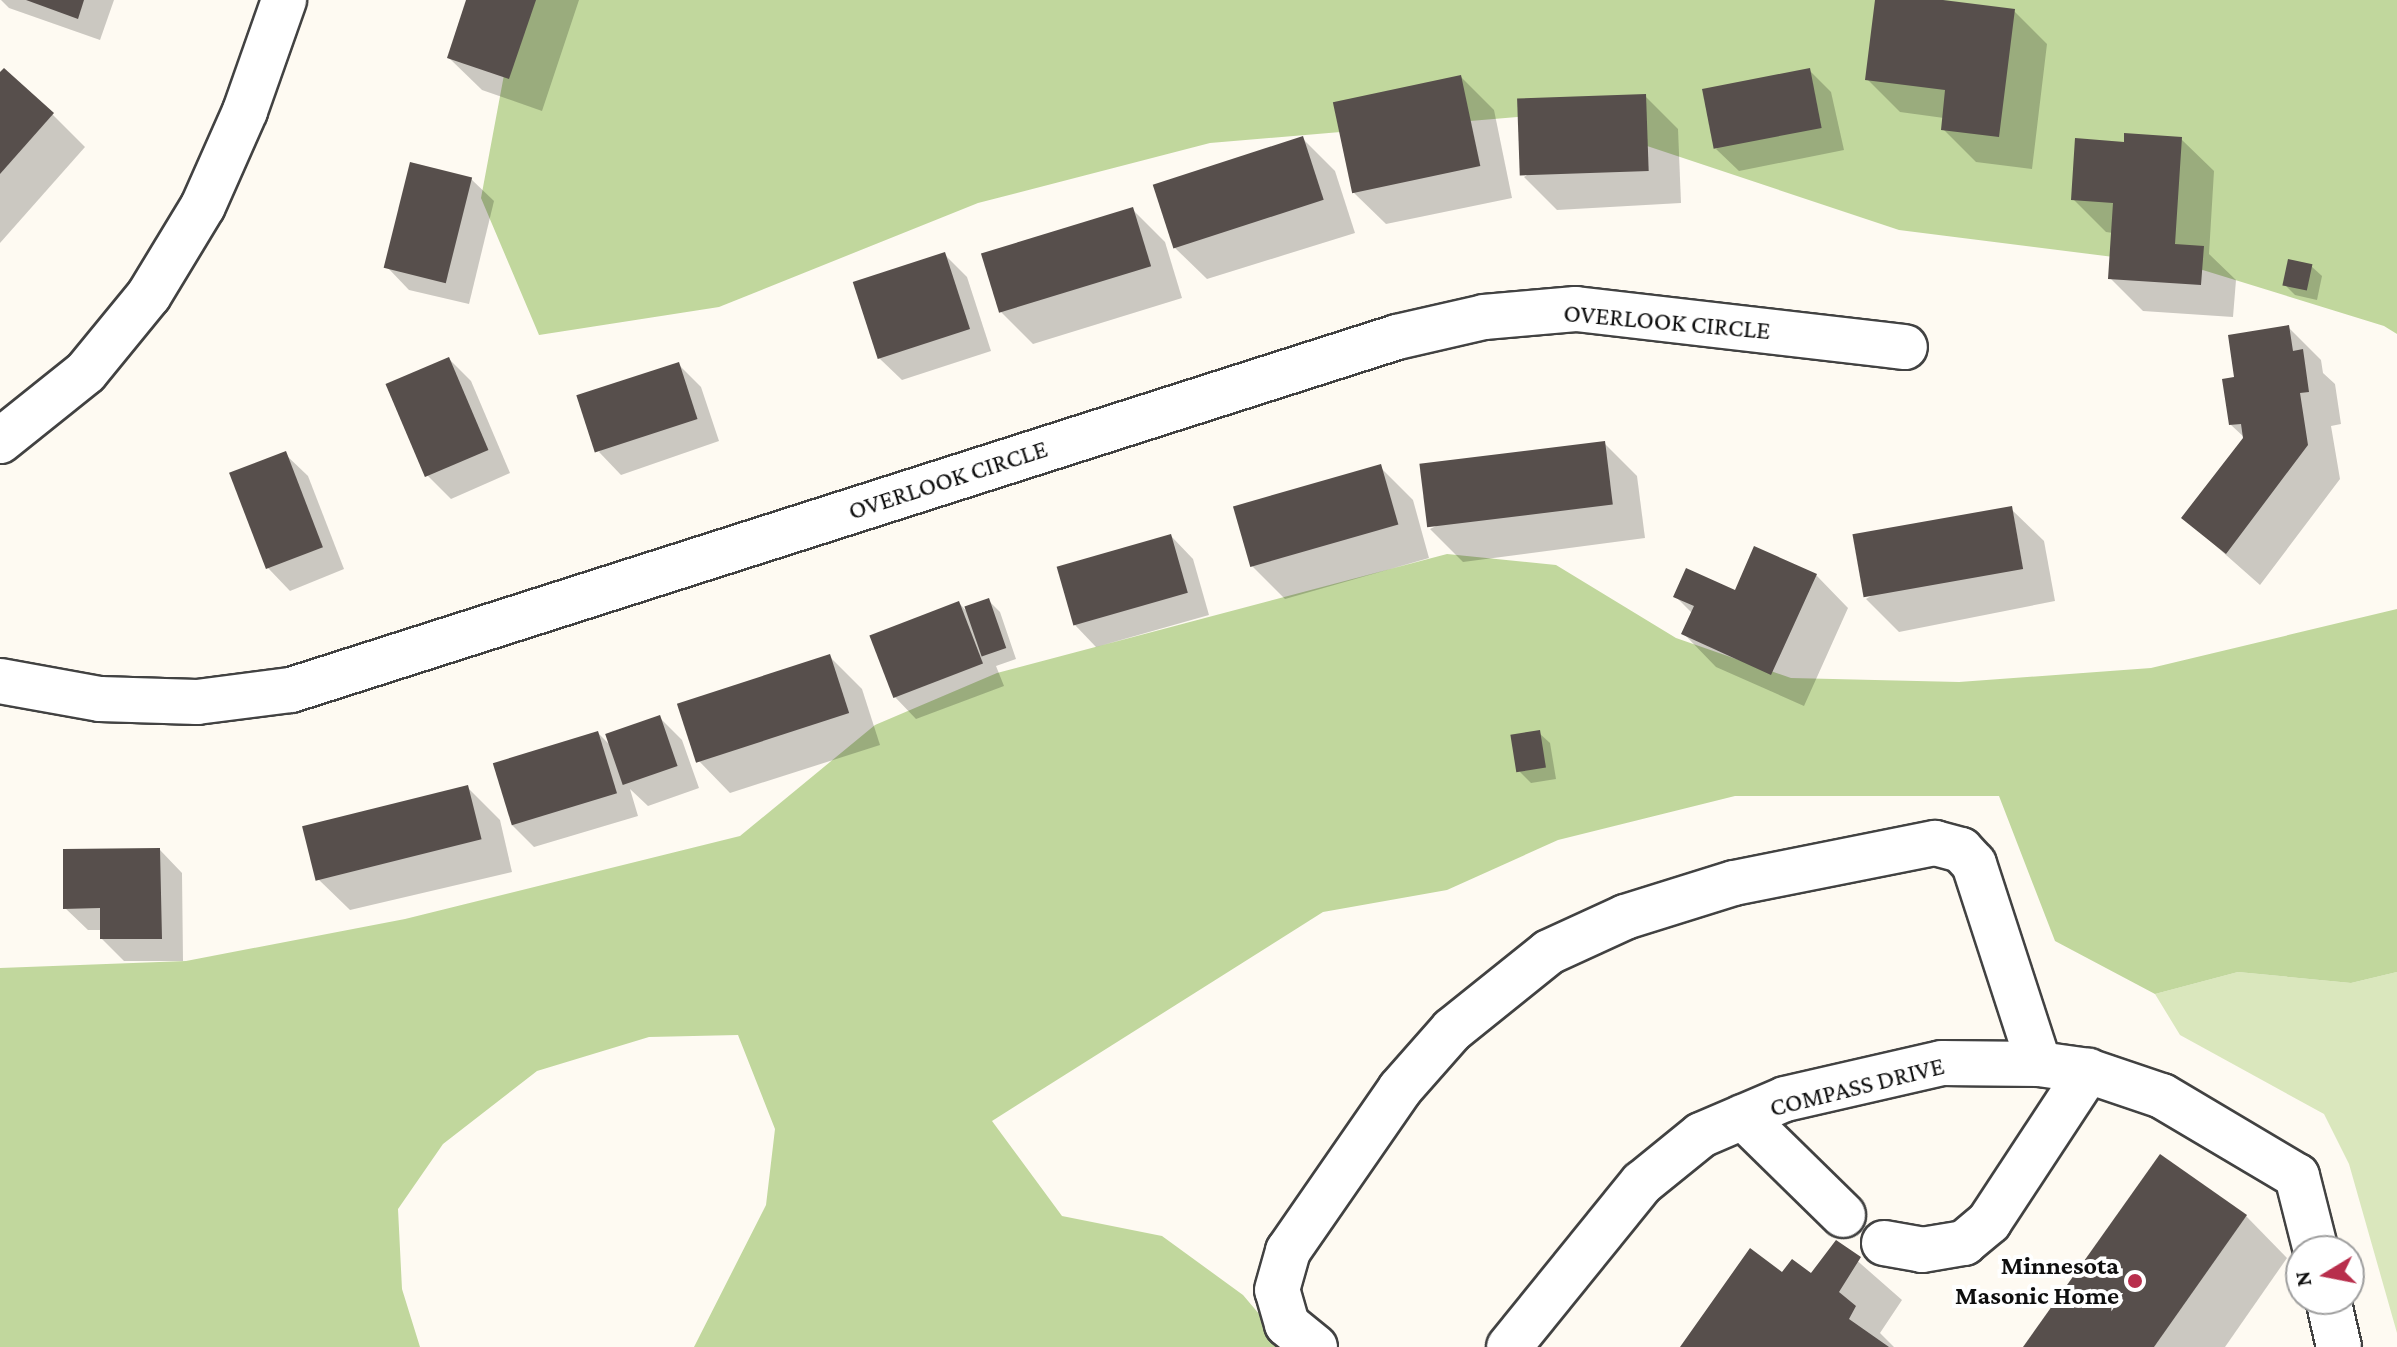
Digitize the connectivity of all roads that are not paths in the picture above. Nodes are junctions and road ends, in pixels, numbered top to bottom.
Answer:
1 (284, 0) edge
2 (1905, 347) dead end
3 (0, 441) edge
4 (0, 681) edge
5 (2039, 1064) junction
6 (2088, 1071) junction
7 (1743, 1117) junction
8 (1843, 1215) dead end
9 (2312, 1235) edge
10 (1884, 1243) dead end
11 (2332, 1315) edge
12 (1315, 1347) edge
13 (1509, 1347) edge
14 (2339, 1347) edge

1 - 3 street
2 - 4 street, OVERLOOK CIRCLE
5 - 6 street, COMPASS DRIVE
5 - 7 street, COMPASS DRIVE
5 - 12 street
6 - 9 street, COMPASS DRIVE
6 - 10 street
7 - 8 street
7 - 13 street, COMPASS DRIVE
11 - 14 street

